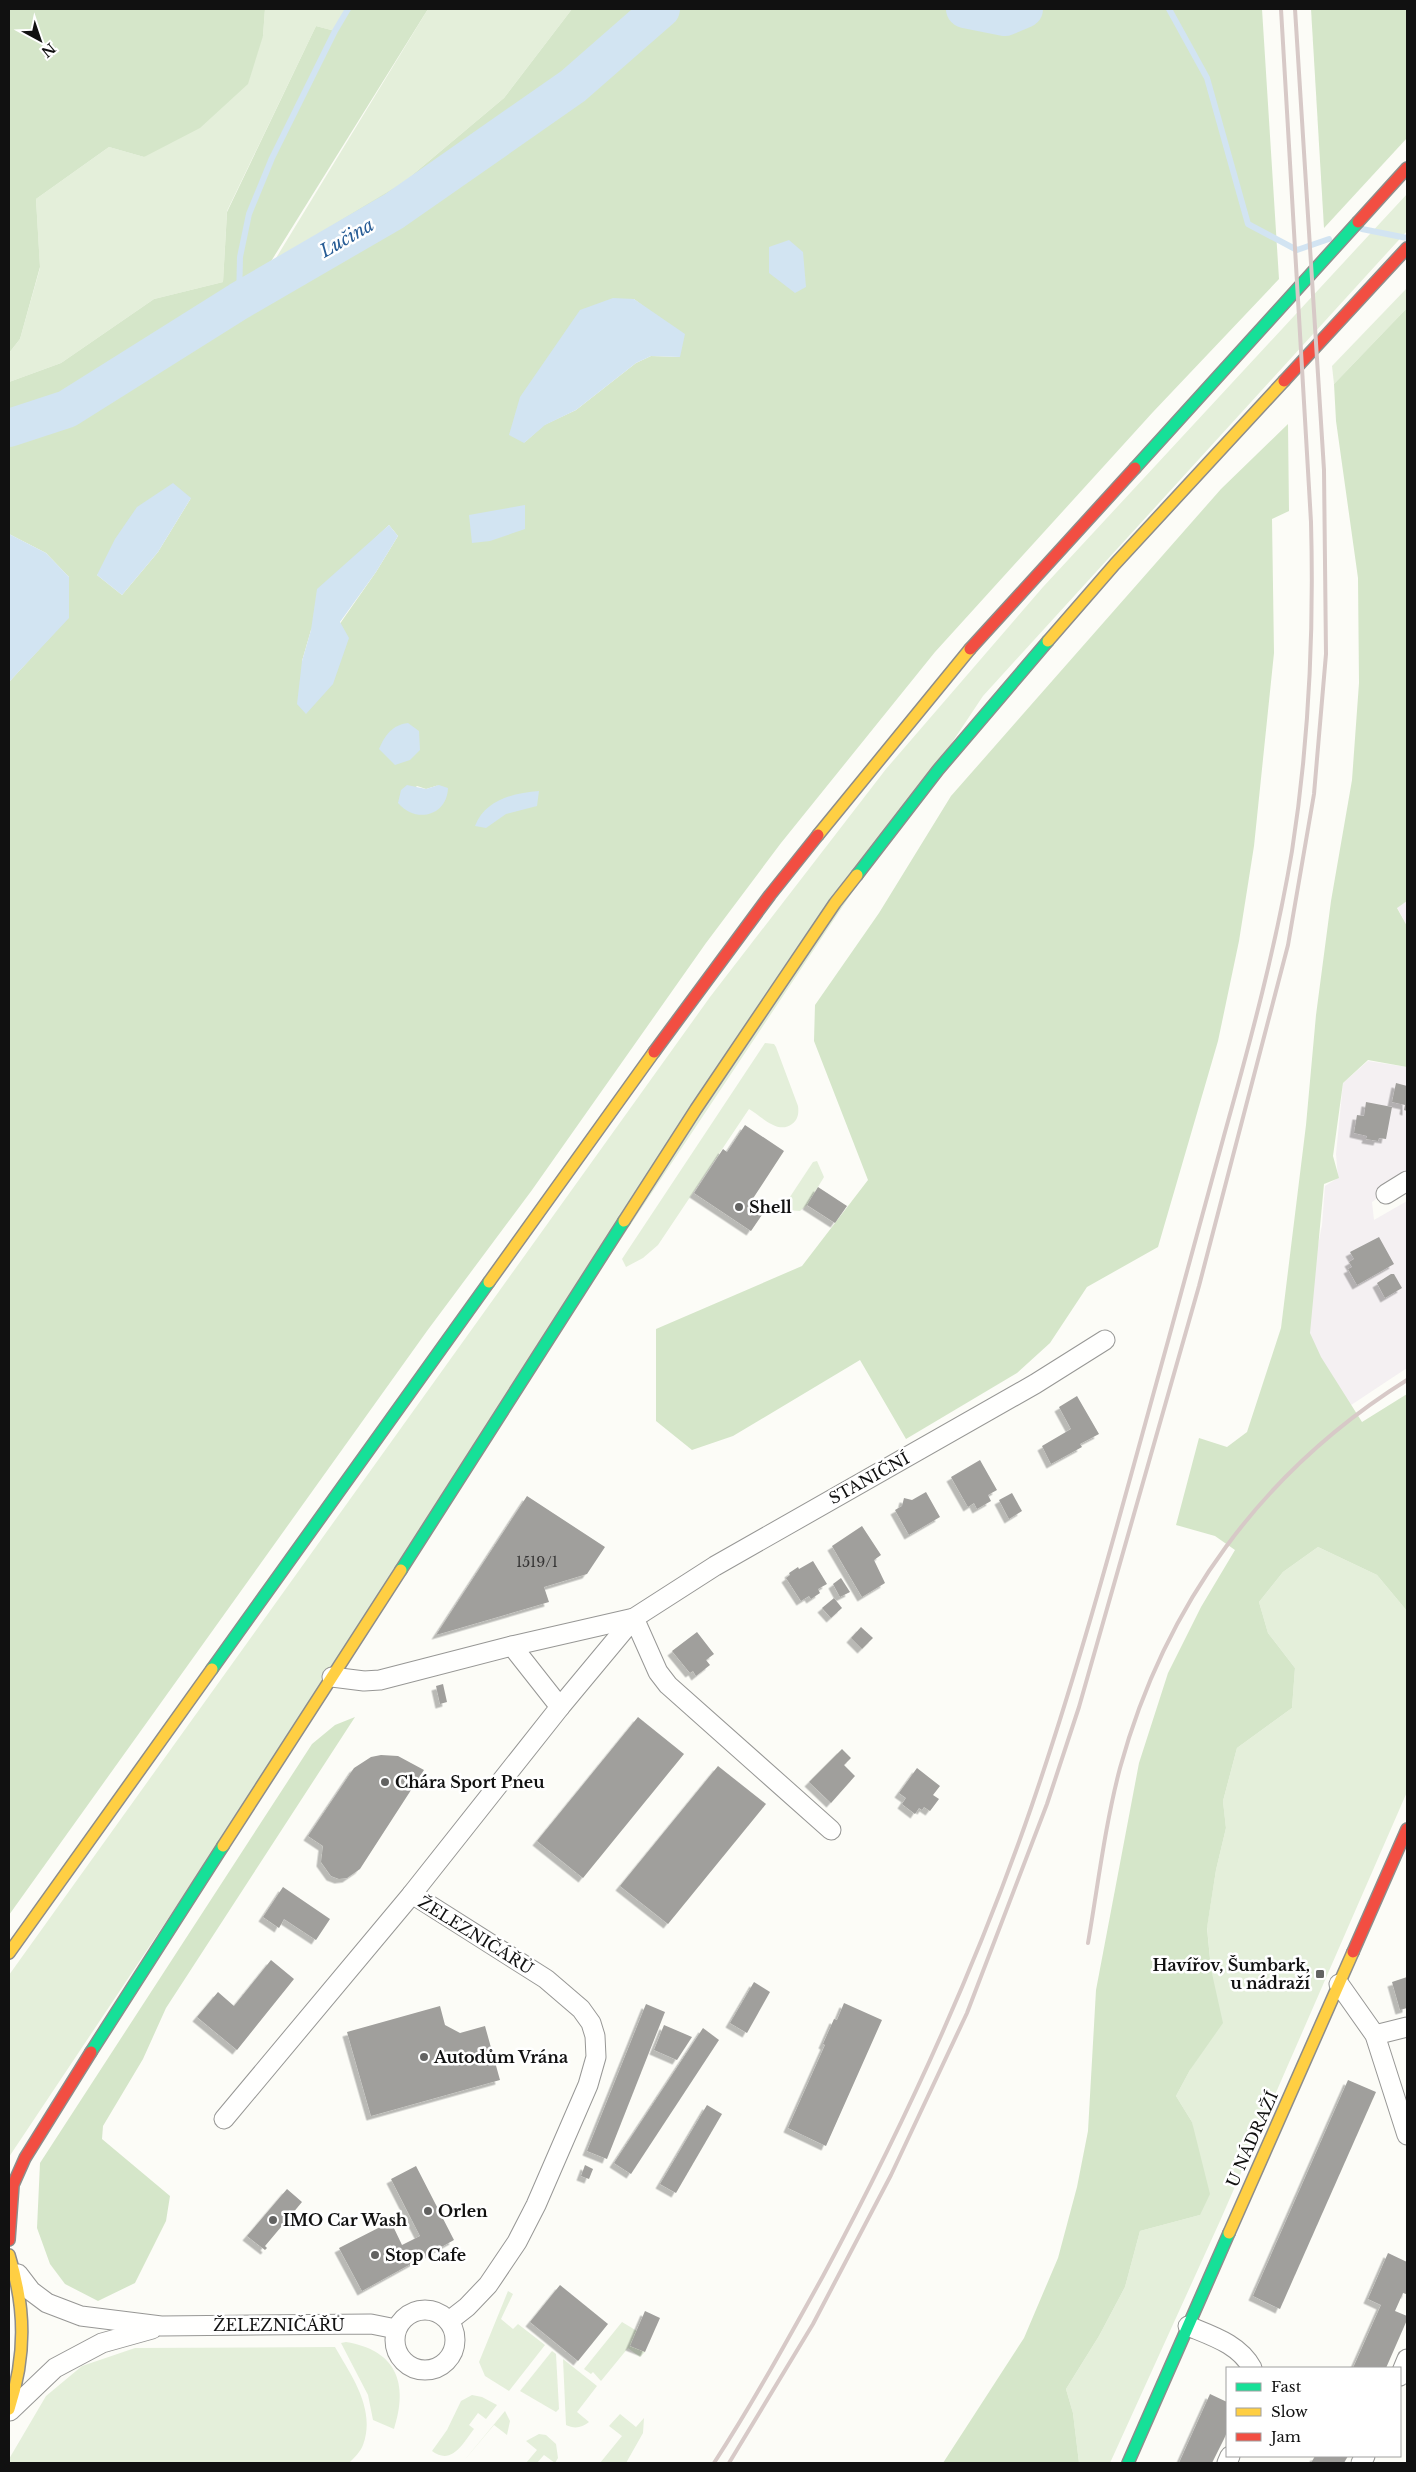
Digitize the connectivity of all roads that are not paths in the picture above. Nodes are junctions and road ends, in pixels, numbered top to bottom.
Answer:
1 (1407, 168) edge
2 (1407, 248) edge
3 (1407, 1181) edge
4 (1386, 1194) dead end
5 (1105, 1340) dead end
6 (634, 1618) junction
7 (512, 1646) junction
8 (332, 1677) junction
9 (560, 1707) junction
10 (1407, 1829) edge
11 (831, 1830) dead end
12 (412, 1894) junction
13 (9, 1953) edge
14 (1339, 1984) junction
15 (1407, 2026) edge
16 (1375, 2035) junction
17 (224, 2119) dead end
18 (1407, 2135) edge
19 (9, 2240) edge
20 (11, 2261) edge
21 (449, 2321) junction
22 (160, 2326) junction
23 (1188, 2326) junction
24 (396, 2329) junction
25 (1407, 2359) edge
26 (1251, 2367) edge
27 (1401, 2374) edge
28 (9, 2409) edge
29 (9, 2413) edge
30 (1128, 2463) edge

1 - 13 main road
2 - 8 main road
3 - 4 street
5 - 6 street, STANIČNÍ
6 - 7 street, STANIČNÍ
6 - 9 street, STANIČNÍ
6 - 11 street
7 - 8 street
7 - 9 street
8 - 19 main road
9 - 12 street, ŽELEZNIČÁŘŮ
10 - 14 main road, U NÁDRAŽÍ
12 - 17 street
12 - 21 street, ŽELEZNIČÁŘŮ
14 - 16 street
14 - 23 main road, U NÁDRAŽÍ
15 - 16 street
16 - 18 street
20 - 22 street
20 - 28 main road
21 - 24 street
21 - 24 street
22 - 24 street, ŽELEZNIČÁŘŮ
22 - 29 street
23 - 26 street
23 - 30 main road, U NÁDRAŽÍ
25 - 27 street

